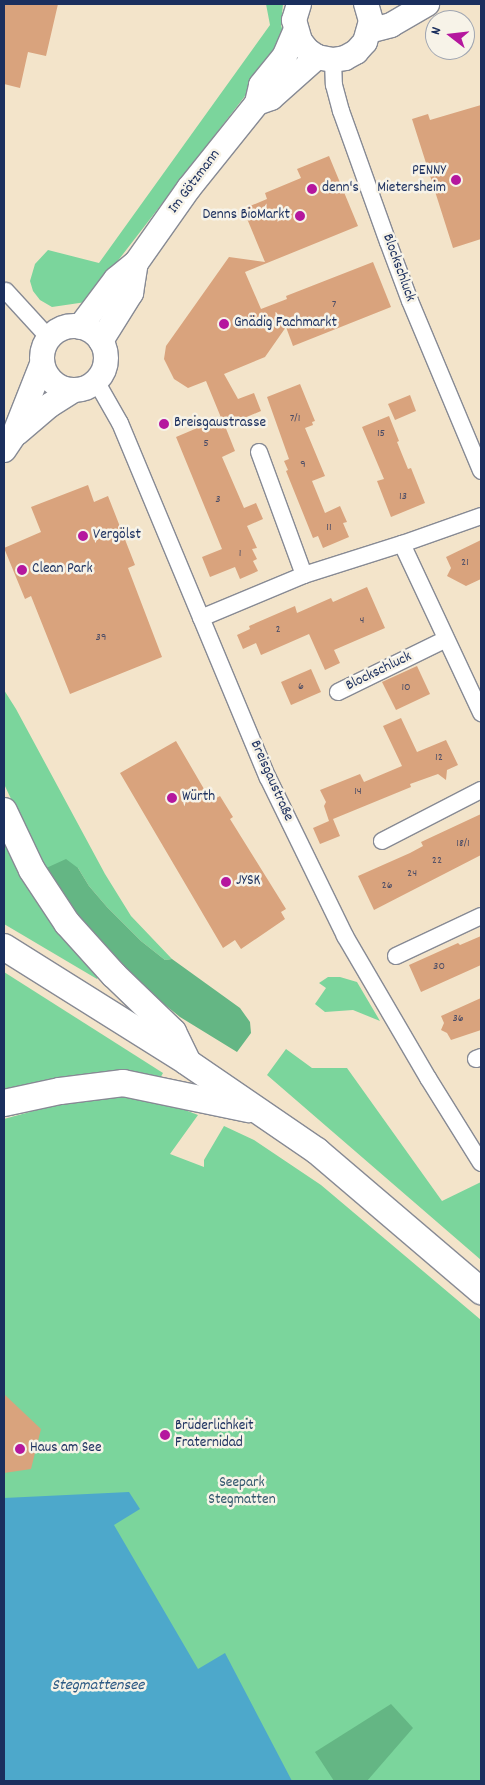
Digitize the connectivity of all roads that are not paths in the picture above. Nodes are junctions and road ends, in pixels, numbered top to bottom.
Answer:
1 (299, 4) edge
2 (366, 4) edge
3 (424, 4) edge
4 (295, 31) junction
5 (370, 31) junction
6 (325, 58) junction
7 (257, 103) junction
8 (136, 263) junction
9 (6, 291) dead end
10 (80, 327) junction
11 (49, 338) junction
12 (101, 341) junction
13 (42, 364) junction
14 (96, 381) junction
15 (74, 390) junction
16 (9, 442) edge
17 (259, 452) dead end
18 (481, 471) edge
19 (481, 516) edge
20 (402, 544) junction
21 (304, 575) junction
22 (201, 618) junction
23 (446, 639) junction
24 (338, 692) dead end
25 (480, 705) edge
26 (481, 790) edge
27 (4, 811) edge
28 (382, 841) dead end
29 (481, 916) edge
30 (4, 947) edge
31 (396, 956) dead end
32 (192, 1065) junction
33 (4, 1103) edge
34 (264, 1114) junction
35 (481, 1163) edge
36 (481, 1291) edge

1 - 4 street, Im Götzmann
2 - 5 street
3 - 5 street
4 - 6 street
4 - 7 street, Im Götzmann
5 - 6 street, Im Götzmann
6 - 7 street, Im Götzmann
6 - 18 street, Blockschluck
7 - 8 street, Im Götzmann
8 - 10 street, Im Götzmann
8 - 12 street, Im Götzmann
9 - 11 street
10 - 11 street
10 - 12 street
11 - 13 street
12 - 14 street
13 - 15 street
13 - 16 street
14 - 15 street
14 - 22 street, Breisgaustraße
15 - 16 street
17 - 21 street
19 - 20 street
20 - 21 street
20 - 23 street
21 - 22 street
22 - 35 street, Breisgaustraße
23 - 24 street, Blockschluck
23 - 25 street
26 - 28 street
27 - 32 main road
29 - 31 street
30 - 32 main road
32 - 34 main road
33 - 34 main road
34 - 36 main road

